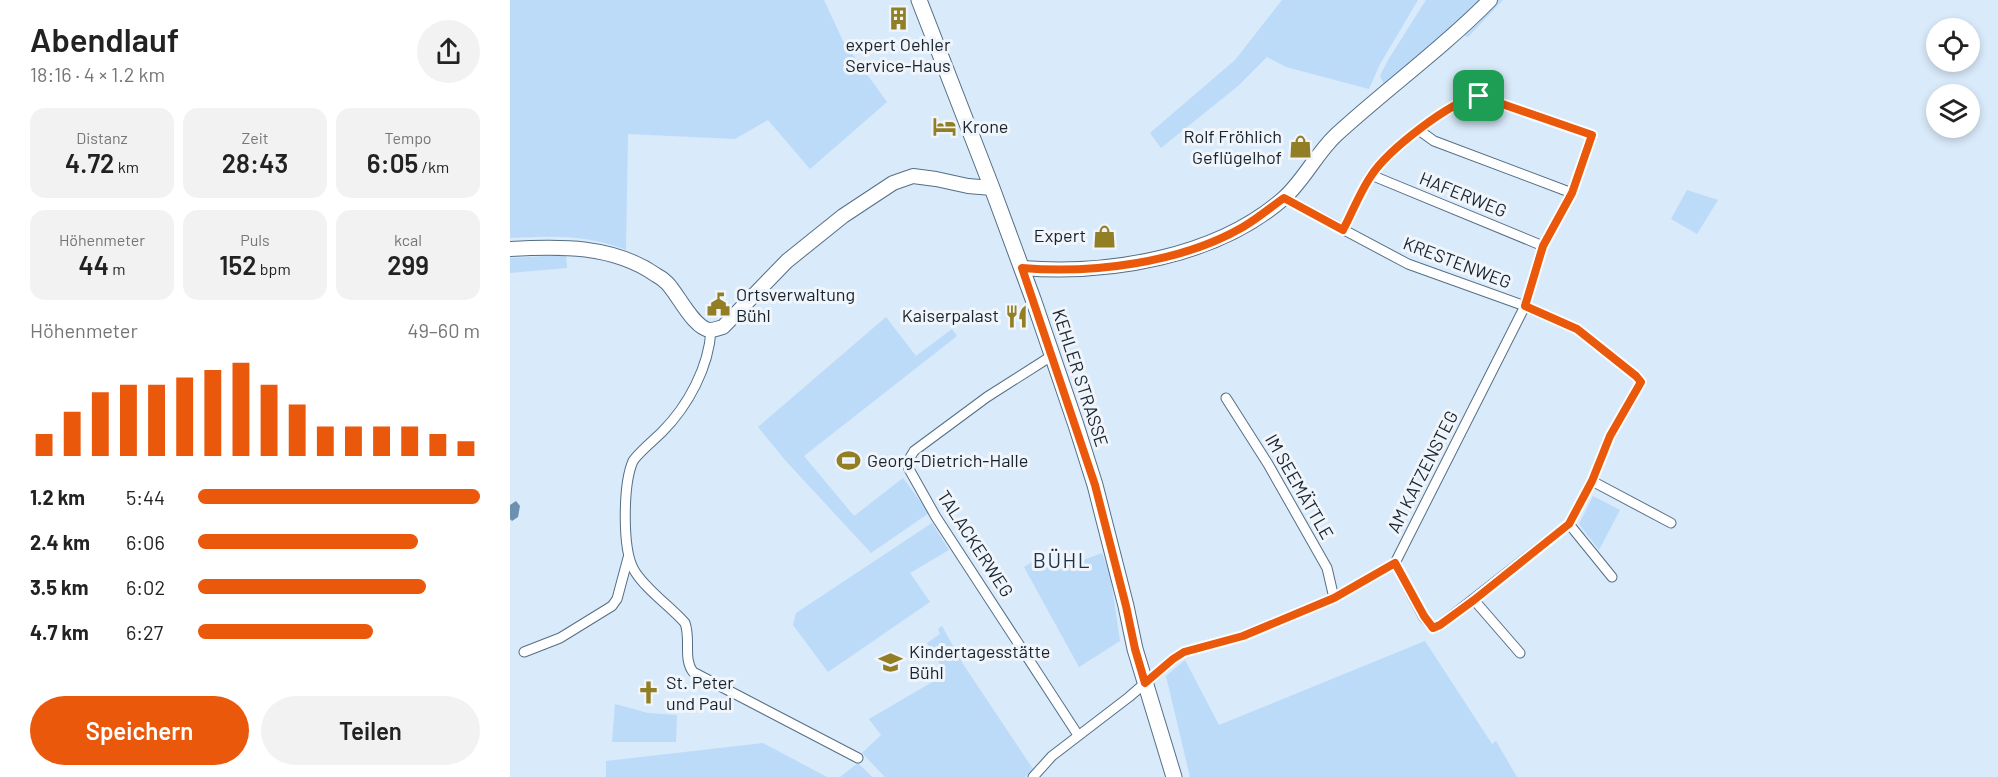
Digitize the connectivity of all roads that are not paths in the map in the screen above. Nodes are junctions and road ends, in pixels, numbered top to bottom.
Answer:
1 (919, 0) edge
2 (1490, 0) edge
3 (1420, 131) junction
4 (1371, 175) junction
5 (992, 188) junction
6 (1572, 193) junction
7 (1284, 198) junction
8 (1343, 230) junction
9 (1543, 246) junction
10 (510, 249) edge
11 (1022, 268) junction
12 (1525, 306) junction
13 (711, 330) junction
14 (1053, 355) junction
15 (1226, 398) dead end
16 (1592, 481) junction
17 (1671, 523) dead end
18 (1569, 524) junction
19 (628, 558) junction
20 (1395, 563) junction
21 (1612, 577) dead end
22 (1334, 598) junction
23 (1474, 600) junction
24 (524, 652) dead end
25 (1520, 652) dead end
26 (1145, 683) junction
27 (1078, 735) junction
28 (858, 758) dead end
29 (1033, 777) edge
30 (1174, 777) edge

1 - 5 main road, KEHLER STRASSE
2 - 7 street
3 - 4 street
3 - 6 street
3 - 6 street, AM KATZENSTEG
4 - 8 street
4 - 9 street, HAFERWEG
5 - 11 main road, KEHLER STRASSE
5 - 13 street
6 - 9 street, AM KATZENSTEG
7 - 8 street, KRESTENWEG
7 - 11 street
8 - 12 street, KRESTENWEG
9 - 12 street, AM KATZENSTEG
10 - 13 street
11 - 14 main road, KEHLER STRASSE
12 - 16 street, KRESTENWEG
12 - 20 street, AM KATZENSTEG
13 - 19 street
14 - 26 main road, KEHLER STRASSE
14 - 27 street, TALACKERWEG
15 - 22 street, IM SEEMÄTTLE
16 - 17 street
16 - 18 street, KRESTENWEG
18 - 21 street
18 - 23 street, KRESTENWEG
19 - 24 street
19 - 28 street
20 - 22 street
20 - 23 street, KRESTENWEG
22 - 26 street
23 - 25 street
26 - 27 street
26 - 30 main road, KEHLER STRASSE
27 - 29 street

